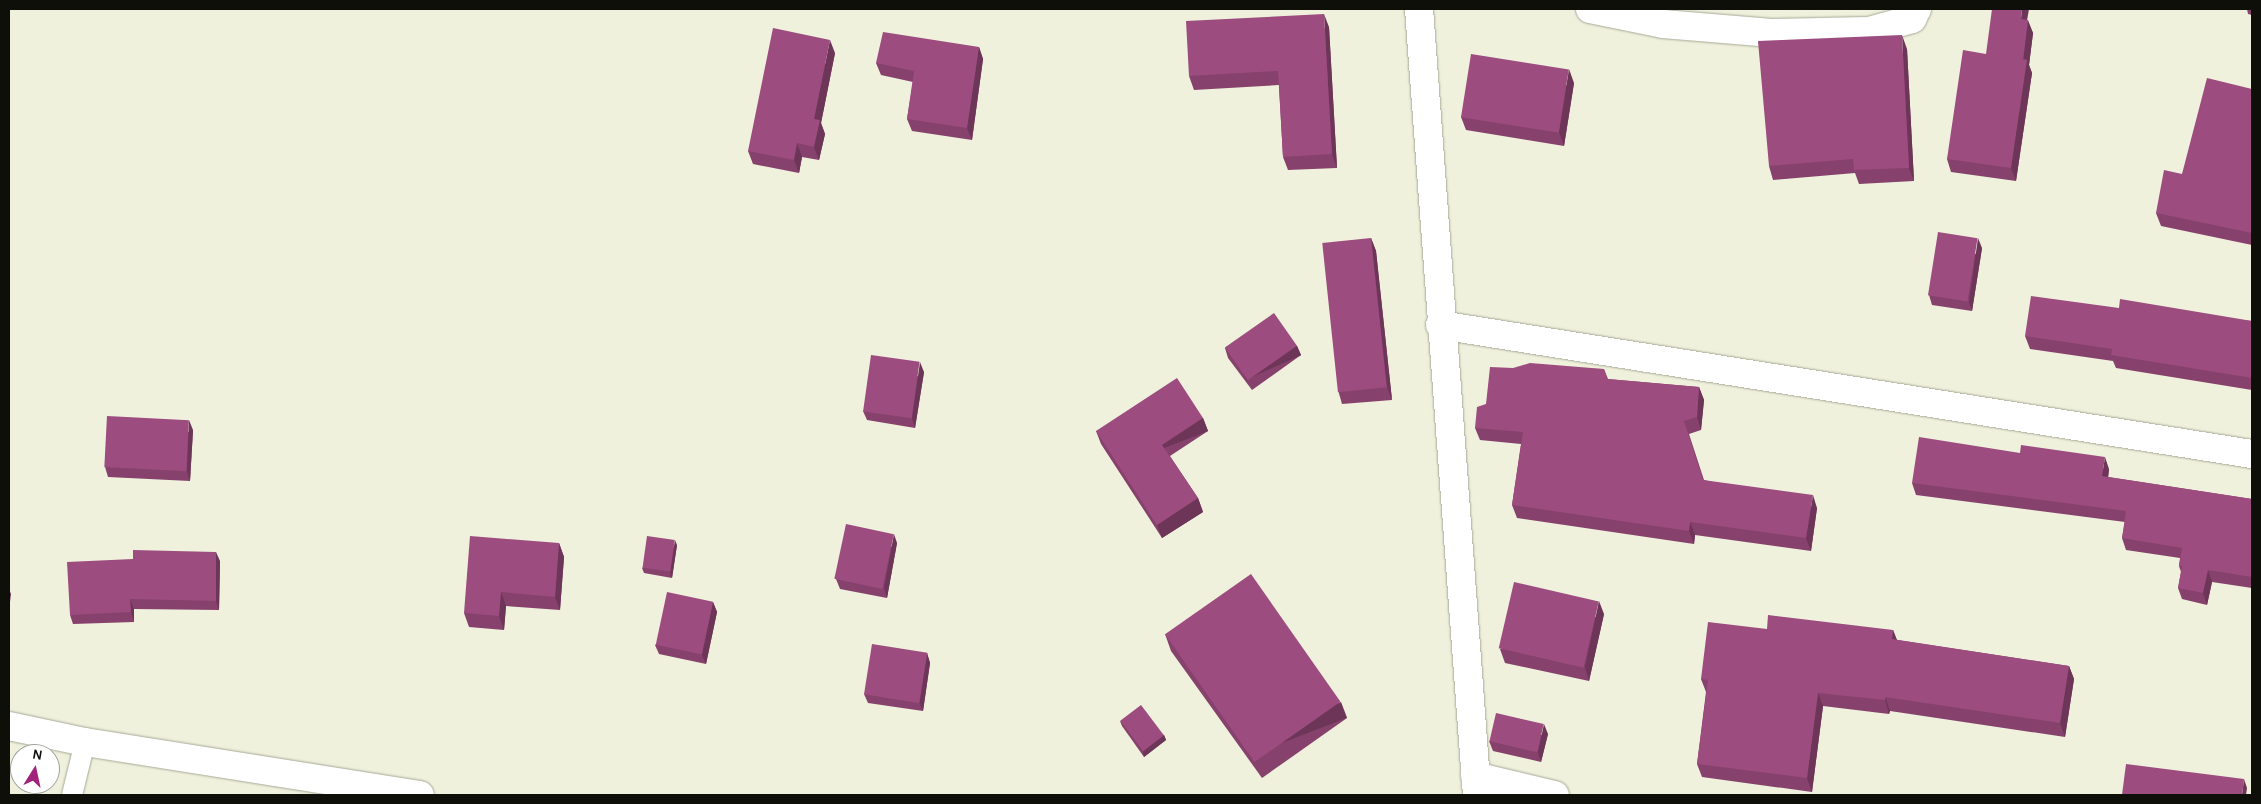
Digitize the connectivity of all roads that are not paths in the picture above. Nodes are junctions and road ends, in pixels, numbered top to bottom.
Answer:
1 (1419, 9) edge
2 (1590, 9) edge
3 (1917, 9) edge
4 (1440, 325) junction
5 (2252, 454) edge
6 (9, 726) edge
7 (85, 742) junction
8 (1476, 786) edge
9 (72, 795) edge
10 (420, 795) edge
11 (1555, 795) edge

1 - 4 street
2 - 3 street
4 - 5 street
4 - 8 street
6 - 7 street
7 - 9 lane
7 - 10 street
8 - 11 street

